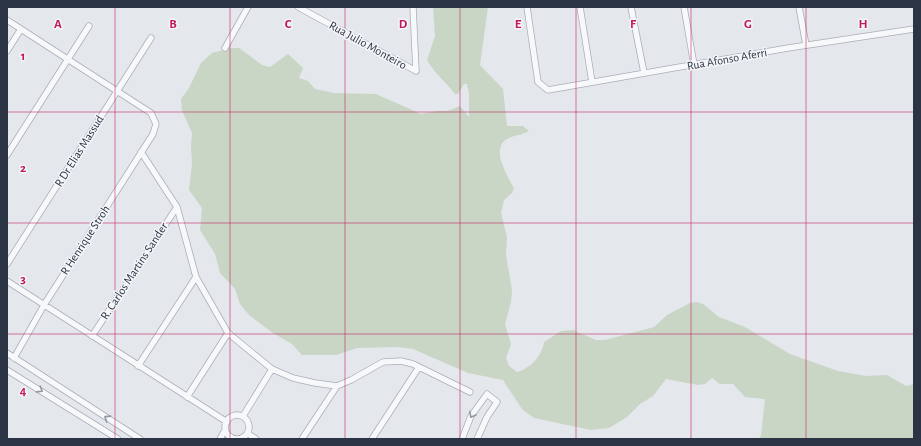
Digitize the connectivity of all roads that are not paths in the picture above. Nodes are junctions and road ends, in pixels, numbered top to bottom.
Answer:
1 (248, 7) edge
2 (298, 7) edge
3 (413, 7) edge
4 (527, 7) edge
5 (580, 7) edge
6 (631, 7) edge
7 (684, 7) edge
8 (799, 7) edge
9 (7, 20) edge
10 (90, 26) dead end
11 (21, 29) junction
12 (914, 29) edge
13 (151, 38) dead end
14 (806, 45) junction
15 (225, 48) dead end
16 (7, 51) edge
17 (68, 60) junction
18 (694, 65) junction
19 (644, 73) junction
20 (592, 82) junction
21 (117, 91) junction
22 (141, 152) junction
23 (7, 155) edge
24 (177, 207) junction
25 (7, 264) edge
26 (196, 277) junction
27 (7, 281) edge
28 (44, 305) junction
29 (228, 333) junction
30 (92, 336) junction
31 (7, 354) edge
32 (14, 358) junction
33 (138, 366) junction
34 (419, 367) junction
35 (272, 369) junction
36 (7, 370) edge
37 (337, 386) junction
38 (470, 392) dead end
39 (187, 397) junction
40 (243, 416) junction
41 (226, 422) junction
42 (226, 430) junction
43 (247, 434) junction
44 (240, 438) edge
45 (118, 439) edge
46 (140, 439) edge
47 (220, 439) edge
48 (256, 439) edge
49 (302, 439) edge
50 (372, 439) edge
51 (462, 439) edge
52 (476, 439) edge

1 - 15 street
2 - 3 street, Rua Julio Monteiro
4 - 20 street, Rua Afonso Aferri
5 - 20 street
6 - 19 street
7 - 18 street
8 - 14 street
9 - 11 street
10 - 17 street
11 - 16 street
11 - 17 street
12 - 14 street, Rua Afonso Aferri
13 - 21 street, R Dr Elias Massud
14 - 18 street, Rua Afonso Aferri
17 - 21 street
17 - 23 street
18 - 19 street, Rua Afonso Aferri
19 - 20 street, Rua Afonso Aferri
21 - 22 street, R Henrique Stroh
21 - 25 street, R Dr Elias Massud
22 - 24 street
22 - 28 street, R Henrique Stroh
24 - 26 street
24 - 30 street, R. Carlos Martins Sander
26 - 29 street
26 - 33 street
27 - 28 street
28 - 30 street
28 - 32 street, R Henrique Stroh
29 - 35 street
29 - 39 street
30 - 33 street
31 - 32 street
46 -> 32 street
33 - 39 street
34 - 37 street
34 - 38 street
34 - 50 street
35 - 37 street
35 - 40 street
36 -> 45 street
37 - 49 street
39 - 41 street
40 - 41 street
40 - 43 street
41 - 42 street
42 - 44 street
42 - 47 street
43 - 44 street
43 - 48 street
52 -> 51 street

